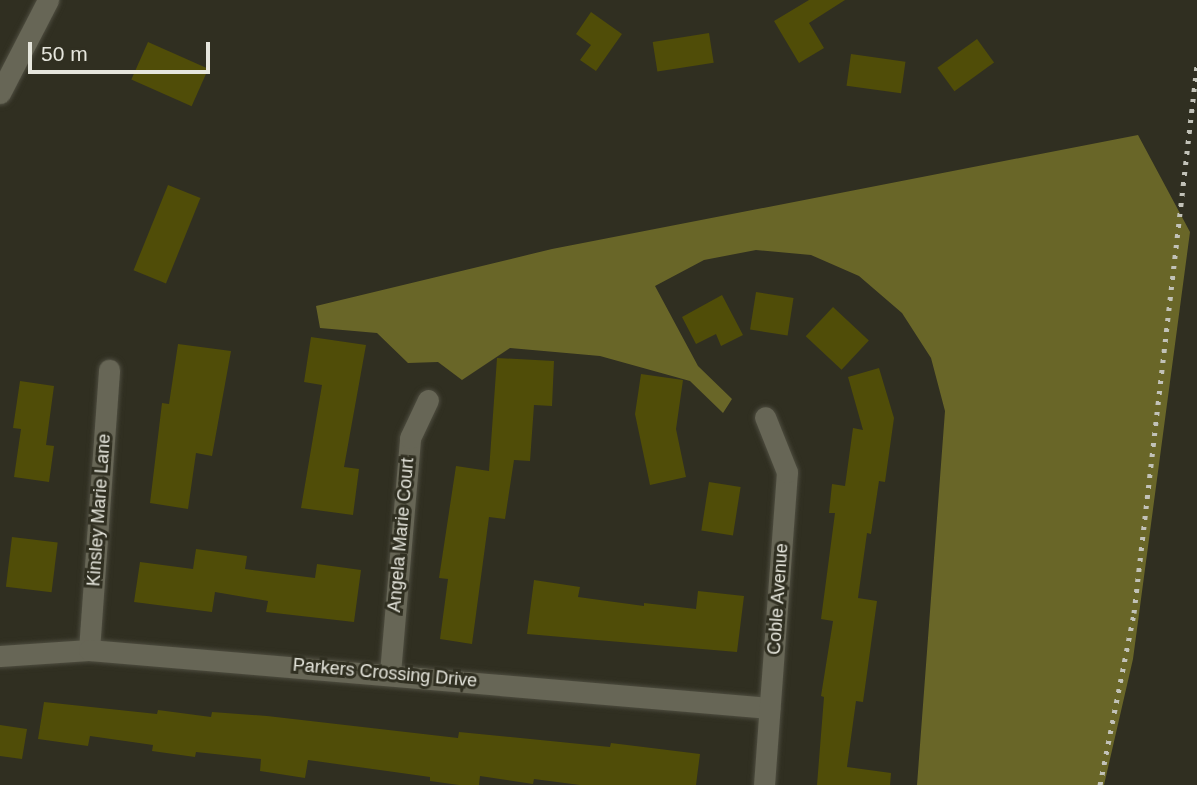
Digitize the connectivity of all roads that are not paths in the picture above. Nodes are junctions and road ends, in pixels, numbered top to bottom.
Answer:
1 (48, 0) edge
2 (0, 93) edge
3 (109, 370) dead end
4 (428, 400) dead end
5 (765, 417) dead end
6 (89, 650) junction
7 (0, 656) edge
8 (390, 673) junction
9 (770, 708) junction
10 (764, 785) edge

1 - 2 street
3 - 6 street, Kinsley Marie Lane
4 - 8 street, Angela Marie Court
5 - 9 street, Coble Avenue
6 - 7 street, Parkers Crossing Drive
6 - 8 street, Parkers Crossing Drive
8 - 9 street, Parkers Crossing Drive
9 - 10 street, Coble Avenue

